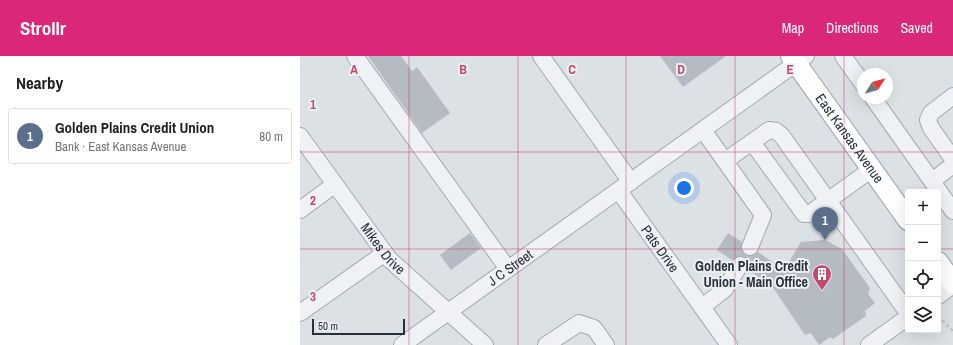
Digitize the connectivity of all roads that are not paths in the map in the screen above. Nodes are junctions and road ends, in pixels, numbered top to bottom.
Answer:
1 (355, 56) edge
2 (541, 56) edge
3 (843, 56) edge
4 (798, 58) edge
5 (857, 76) edge
6 (953, 96) edge
7 (877, 104) edge
8 (703, 130) junction
9 (300, 136) edge
10 (752, 142) junction
11 (953, 158) edge
12 (725, 161) junction
13 (953, 165) edge
14 (872, 169) junction
15 (932, 181) junction
16 (334, 185) junction
17 (625, 186) junction
18 (828, 200) junction
19 (300, 210) edge
20 (953, 211) edge
21 (905, 216) edge
22 (750, 247) tunnel mouth
23 (385, 253) junction
24 (740, 265) tunnel mouth
25 (941, 266) edge
26 (508, 269) junction
27 (953, 284) edge
28 (941, 294) edge
29 (702, 307) junction
30 (905, 309) edge
31 (300, 312) edge
32 (447, 312) junction
33 (905, 319) edge
34 (402, 345) edge
35 (485, 345) edge
36 (546, 345) edge
37 (606, 345) edge
38 (729, 345) edge
39 (870, 345) edge

1 - 26 street
2 - 17 street, Pats Drive
3 - 5 street
4 - 8 street, J C Street
4 - 14 main road, East Kansas Avenue
6 - 11 street
7 - 15 street
8 - 12 street
8 - 17 street, J C Street
9 - 16 street, Mikes Drive
10 - 12 street
10 - 18 street
10 - 18 street
12 - 22 street
13 - 15 street
14 - 18 street
14 - 21 main road, East Kansas Avenue
15 - 20 street
16 - 19 street
16 - 23 street, Mikes Drive
17 - 26 street, J C Street
17 - 29 street, Pats Drive
18 - 30 street
23 - 31 street
23 - 32 street, Mikes Drive
24 - 29 street
25 - 27 main road
26 - 32 street, J C Street
27 - 28 street
29 - 38 street, Pats Drive
32 - 34 street, J C Street
32 - 35 street, Mikes Drive
33 - 39 street
36 - 37 street

